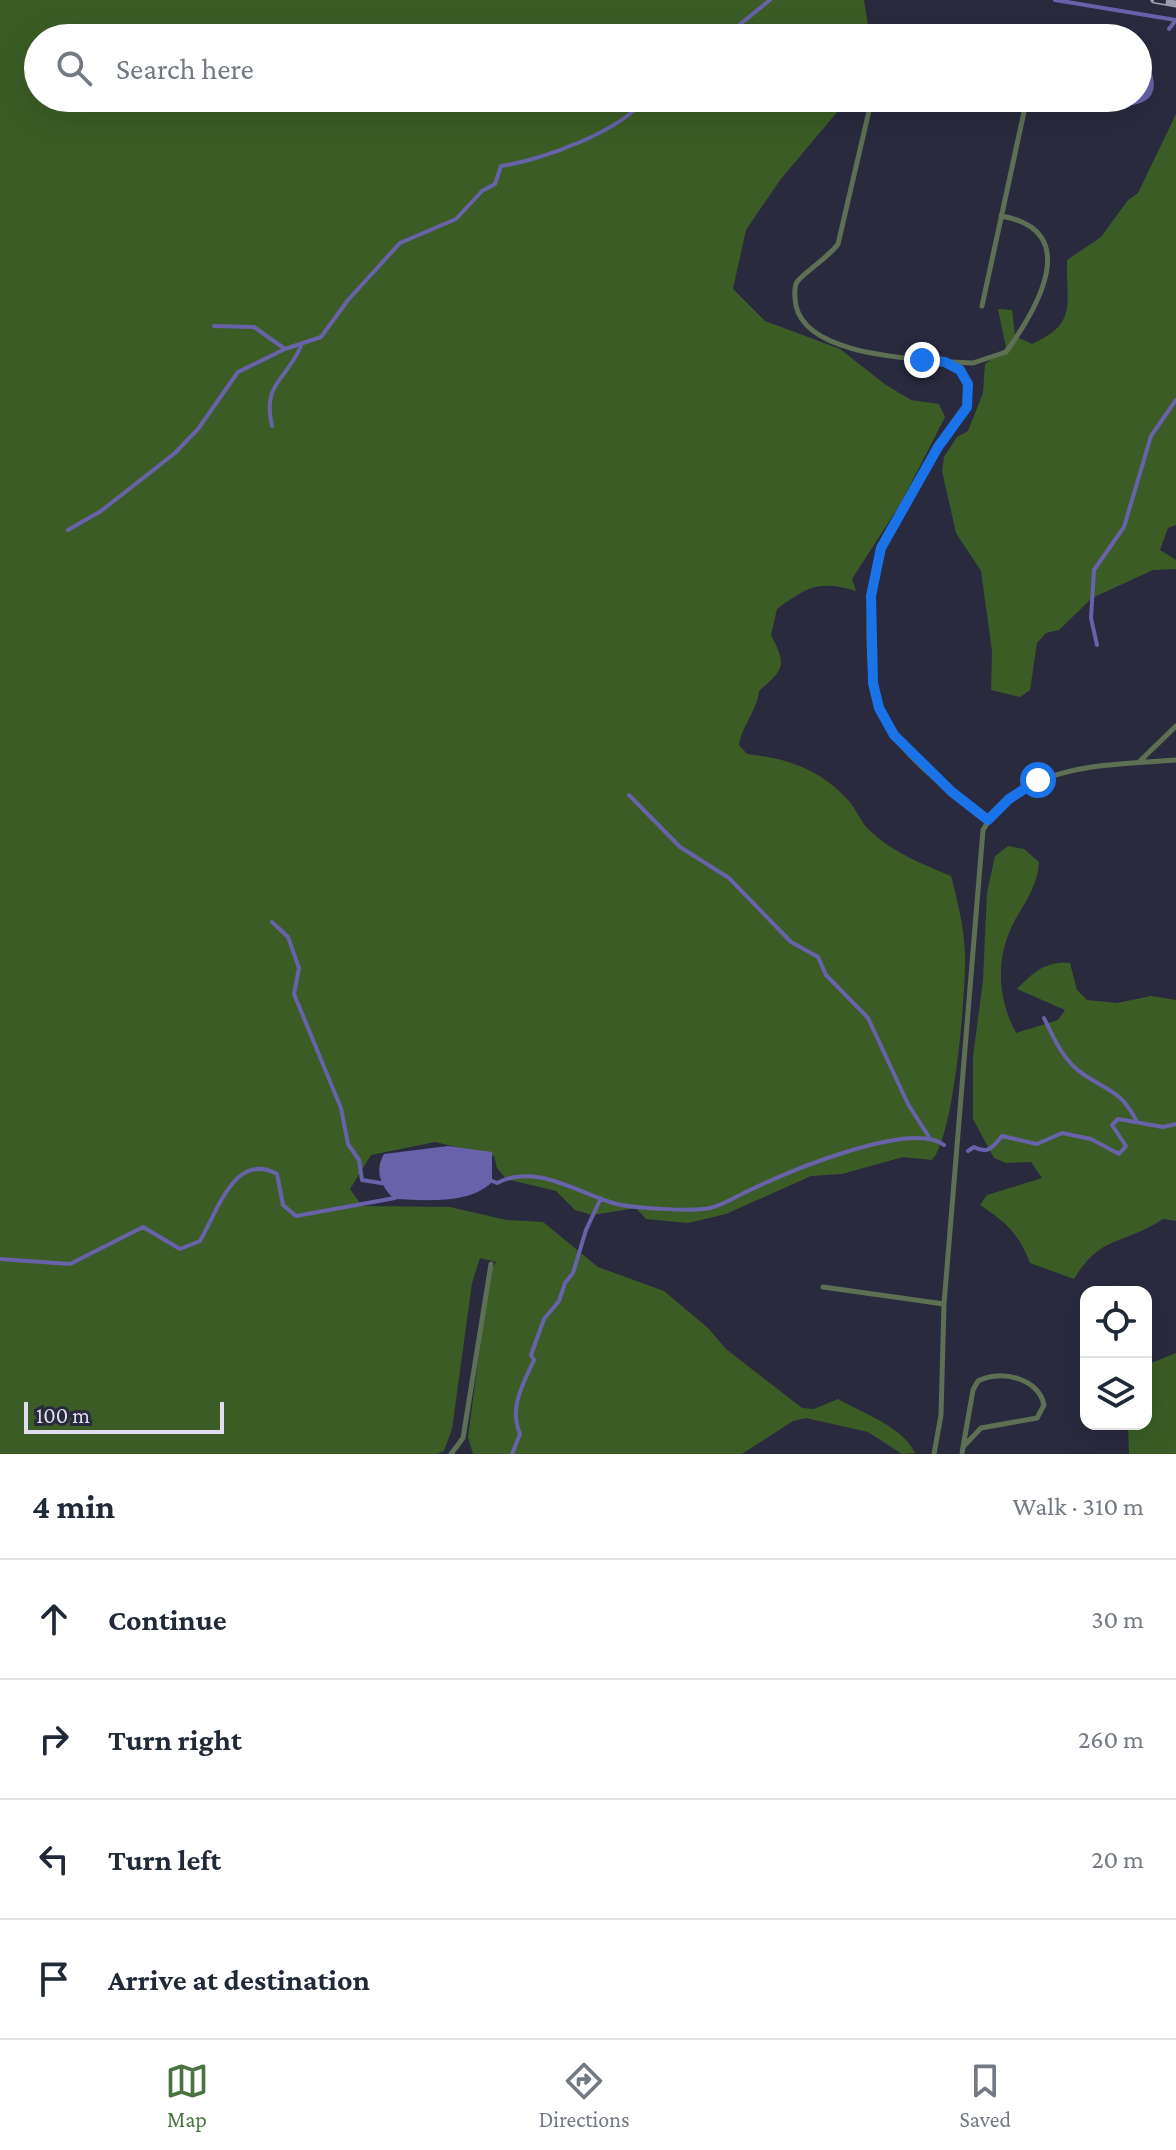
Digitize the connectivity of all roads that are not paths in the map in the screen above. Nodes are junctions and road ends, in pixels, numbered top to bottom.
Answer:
1 (869, 112) edge
2 (1024, 112) edge
3 (1001, 216) junction
4 (982, 306) dead end
5 (945, 362) junction
6 (1176, 726) edge
7 (1176, 760) edge
8 (1138, 763) junction
9 (988, 820) junction
10 (491, 1264) dead end
11 (823, 1287) dead end
12 (944, 1304) junction
13 (963, 1450) edge
14 (451, 1454) edge
15 (934, 1454) edge

1 - 5 lane
2 - 3 lane
3 - 4 lane
3 - 5 lane
5 - 9 lane
6 - 8 lane
7 - 8 lane
8 - 9 lane
9 - 12 lane
10 - 14 lane
11 - 12 lane
12 - 15 lane
13 - 13 lane

